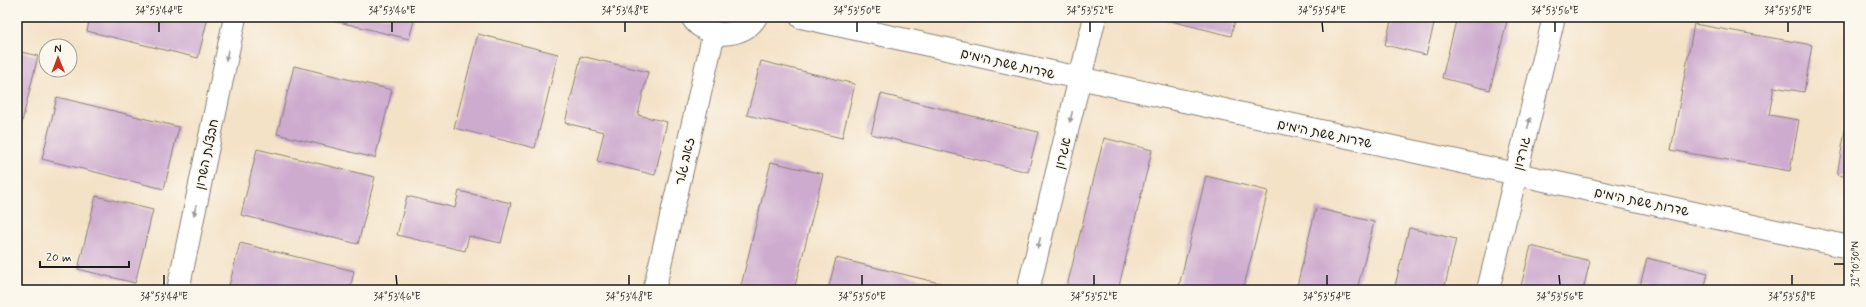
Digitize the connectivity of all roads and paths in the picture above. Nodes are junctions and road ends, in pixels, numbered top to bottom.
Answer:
1 (235, 17) edge
2 (692, 17) edge
3 (756, 17) edge
4 (801, 17) edge
5 (1096, 17) edge
6 (1554, 17) edge
7 (714, 33) junction
8 (1080, 79) junction
9 (1516, 174) junction
10 (1849, 247) edge
11 (178, 290) edge
12 (654, 290) edge
13 (1028, 290) edge
14 (1488, 290) edge

1 -> 11 street, חבצלת השרון
2 - 7 street
3 - 7 street
4 - 8 street, שדרות ששת הימים
5 - 8 street, אגרון
9 -> 6 street, גורדון
7 - 12 street, זאב גלר
8 - 9 street, שדרות ששת הימים
8 -> 13 street, אגרון
9 - 10 street, שדרות ששת הימים
9 - 14 street, גורדון

